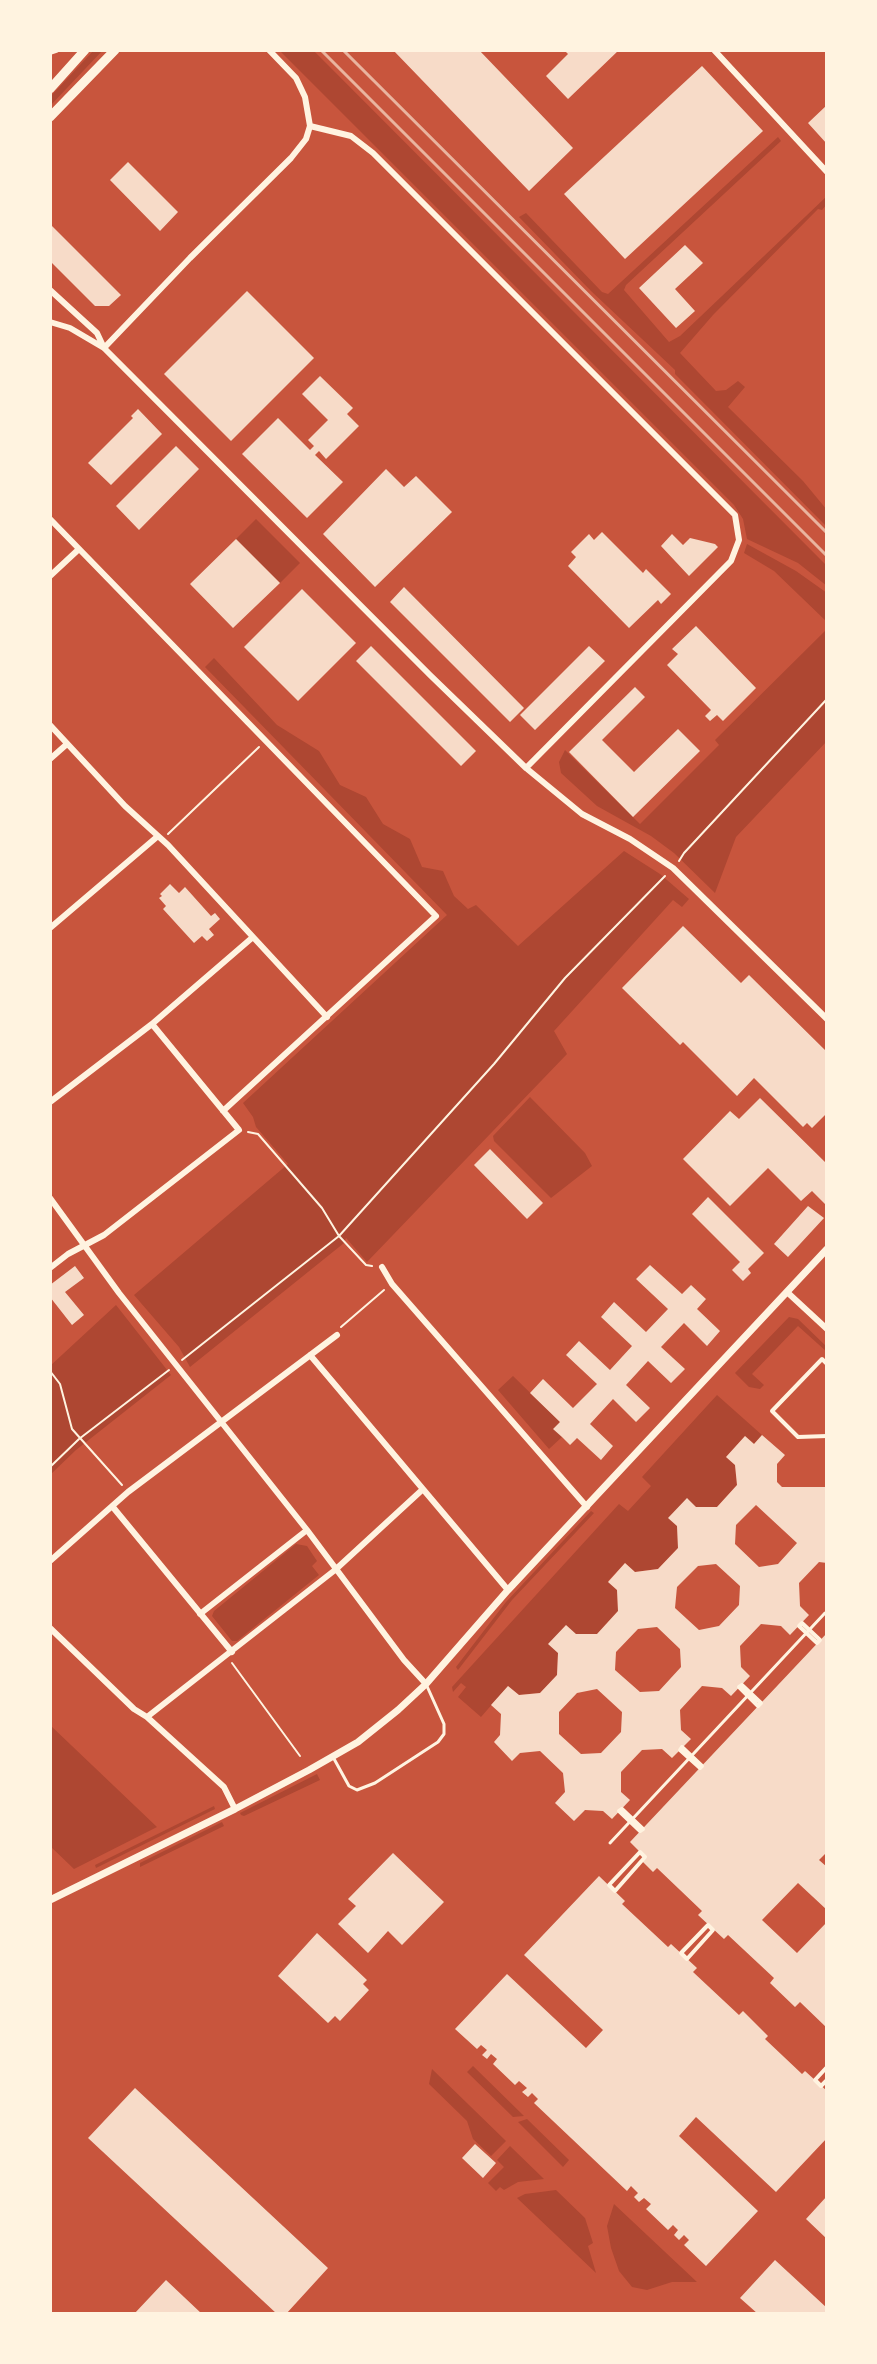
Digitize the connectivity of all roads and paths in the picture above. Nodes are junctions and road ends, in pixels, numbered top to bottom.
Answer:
1 (56, 50) edge
2 (85, 50) edge
3 (115, 50) edge
4 (269, 50) edge
5 (714, 50) edge
6 (50, 52) edge
7 (50, 89) edge
8 (50, 117) edge
9 (310, 126) junction
10 (827, 172) edge
11 (50, 290) edge
12 (50, 322) edge
13 (104, 348) junction
14 (50, 519) edge
15 (79, 549) junction
16 (50, 576) edge
17 (827, 699) edge
18 (50, 725) edge
19 (265, 740) junction
20 (67, 744) junction
21 (50, 759) edge
22 (526, 768) junction
23 (160, 838) junction
24 (679, 861) dead end
25 (665, 876) dead end
26 (50, 928) edge
27 (253, 937) junction
28 (327, 1017) junction
29 (827, 1019) edge
30 (152, 1024) junction
31 (50, 1102) edge
32 (223, 1111) junction
33 (239, 1130) junction
34 (50, 1198) edge
35 (339, 1236) junction
36 (86, 1247) junction
37 (827, 1249) edge
38 (382, 1267) joint
39 (50, 1268) edge
40 (392, 1284) junction
41 (787, 1292) junction
42 (827, 1329) edge
43 (337, 1335) joint
44 (310, 1355) junction
45 (182, 1361) dead end
46 (827, 1364) edge
47 (170, 1370) dead end
48 (50, 1371) edge
49 (221, 1421) junction
50 (827, 1436) edge
51 (79, 1439) junction
52 (50, 1467) edge
53 (422, 1490) junction
54 (128, 1492) junction
55 (112, 1506) junction
56 (587, 1507) junction
57 (307, 1530) junction
58 (50, 1561) edge
59 (335, 1570) junction
60 (508, 1590) junction
61 (825, 1613) dead end
62 (200, 1614) junction
63 (50, 1628) edge
64 (817, 1643) joint
65 (229, 1654) junction
66 (426, 1684) junction
67 (758, 1706) joint
68 (147, 1717) junction
69 (300, 1756) dead end
70 (333, 1757) junction
71 (700, 1768) joint
72 (235, 1809) junction
73 (640, 1831) joint
74 (610, 1843) dead end
75 (609, 1885) joint
76 (50, 1900) edge
77 (681, 1953) joint
78 (827, 2067) edge
79 (827, 2080) edge

1 - 6 street
2 - 7 main road
3 - 8 main road
4 - 9 street
5 - 10 street
9 - 13 street
9 - 22 street
11 - 13 street
12 - 13 street
13 - 22 street
14 - 15 street
15 - 16 street
15 - 19 street
17 - 24 path
18 - 20 street
19 - 23 path
19 - 28 street
20 - 21 street
20 - 23 street
22 - 29 street
23 - 26 street
23 - 27 street
25 - 35 path
27 - 28 street
27 - 30 street
28 - 32 street
30 - 31 street
30 - 32 street
32 - 33 street
33 - 35 path
33 - 36 street
34 - 36 street
35 - 38 path
35 - 45 path
36 - 39 street
36 - 49 street
37 - 41 street
38 - 40 street
40 - 43 path
40 - 56 street
41 - 42 street
41 - 56 street
43 - 44 street
44 - 49 street
44 - 53 street
46 - 50 street
47 - 51 path
48 - 51 path
49 - 54 street
49 - 57 street
51 - 52 path
51 - 54 path
53 - 59 street
53 - 60 street
54 - 55 street
55 - 58 street
55 - 62 street
56 - 60 street
57 - 59 street
57 - 62 street
59 - 65 street
59 - 66 street
60 - 66 street
61 - 74 lane
62 - 65 street
63 - 68 street
64 - 64 street
65 - 68 street
65 - 69 path
66 - 70 street
66 - 70 lane
67 - 67 street
68 - 72 street
70 - 72 street
71 - 71 street
72 - 76 street
73 - 73 street
75 - 75 street
77 - 77 street
78 - 79 street

